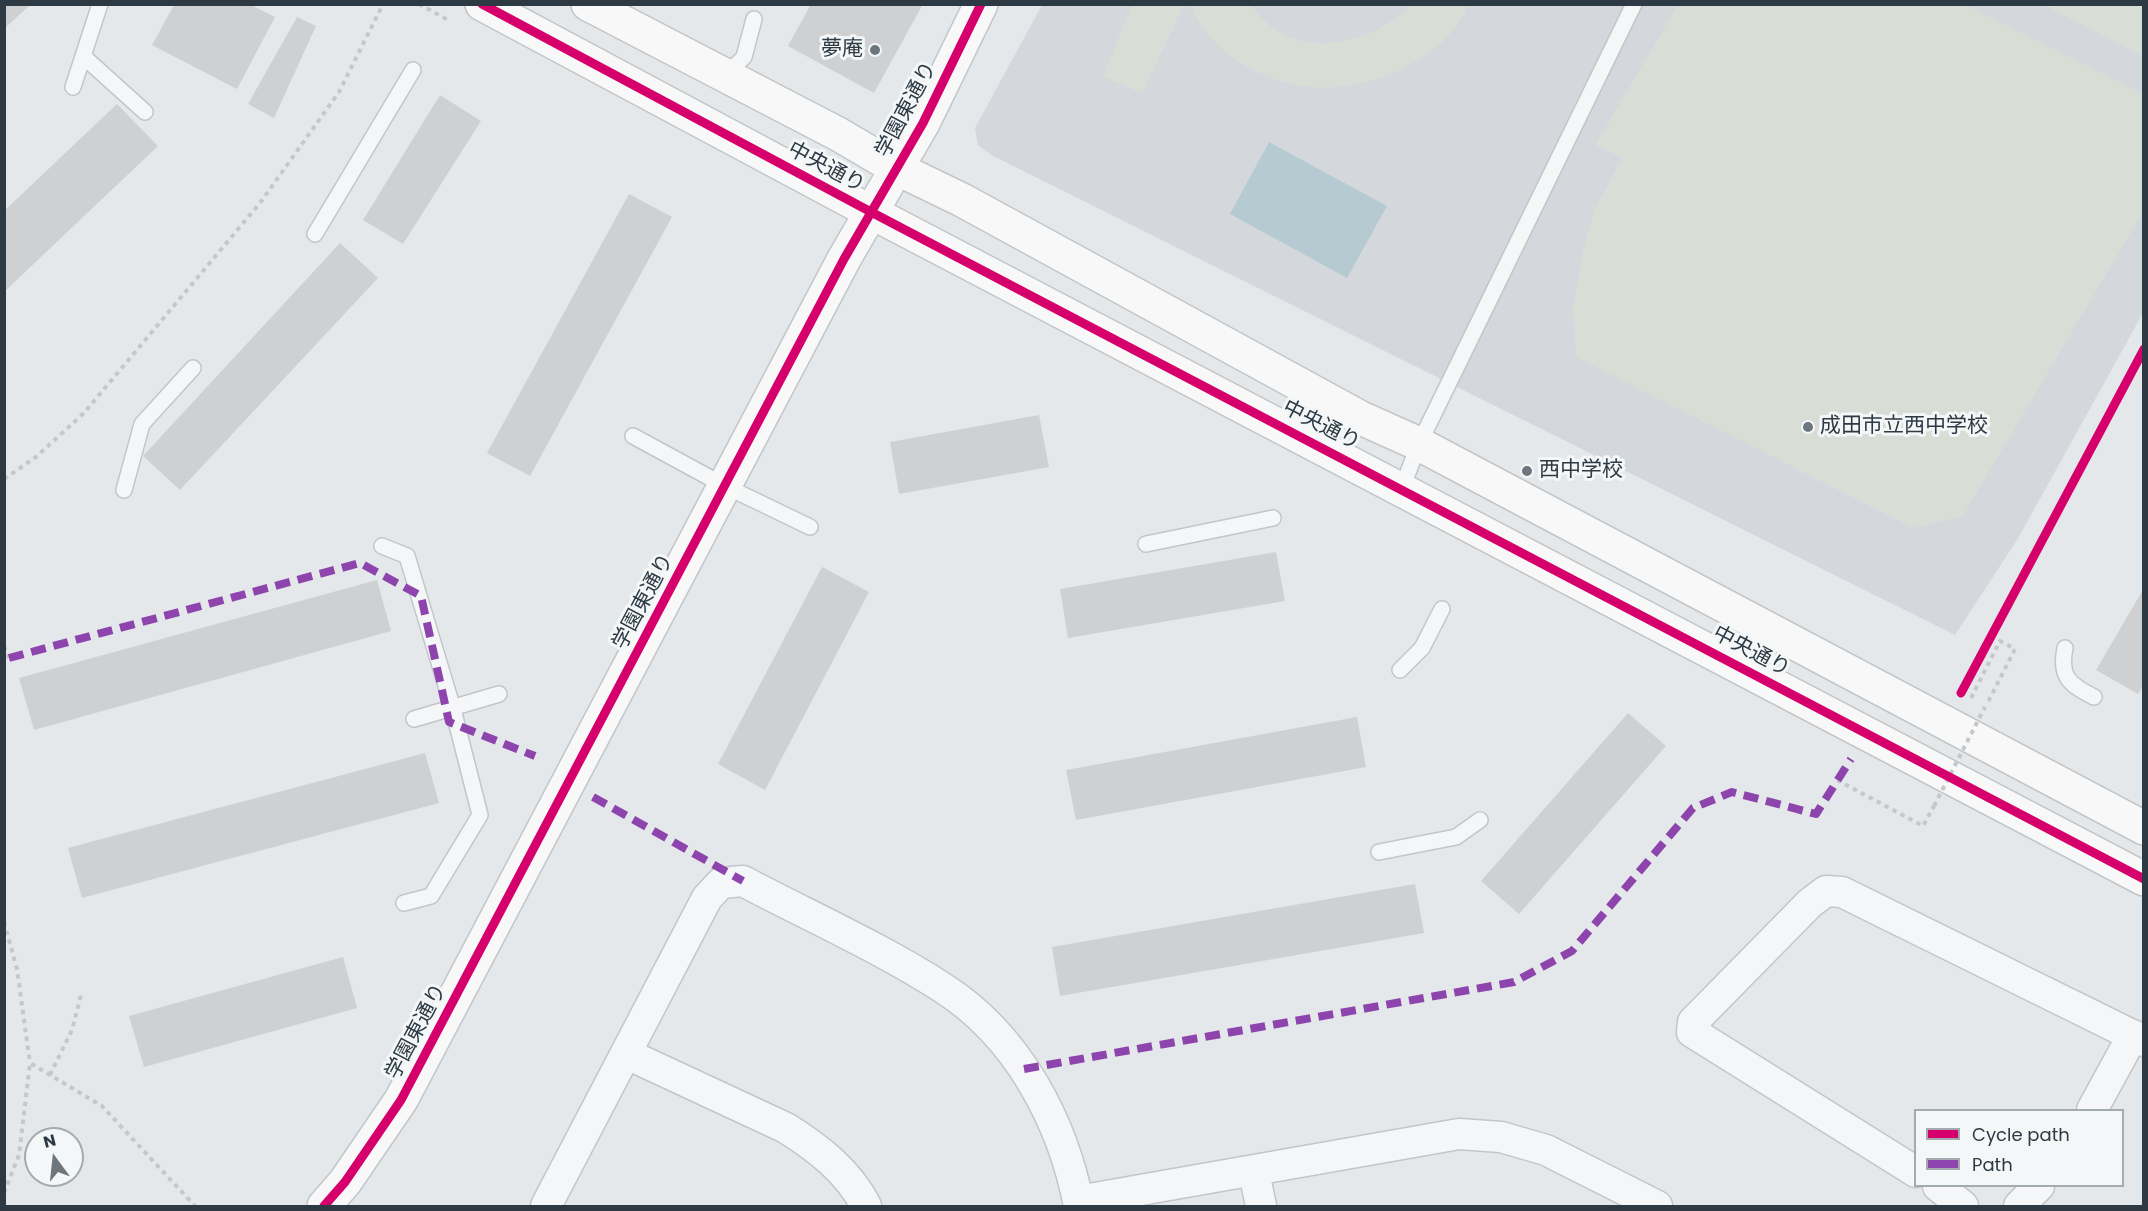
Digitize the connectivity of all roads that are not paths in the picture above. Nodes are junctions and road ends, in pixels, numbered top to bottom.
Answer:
1 (100, 4) edge
2 (588, 4) edge
3 (981, 4) edge
4 (1634, 4) edge
5 (471, 16) edge
6 (754, 19) dead end
7 (83, 57) junction
8 (413, 70) dead end
9 (725, 76) junction
10 (73, 87) dead end
11 (145, 112) dead end
12 (896, 168) junction
13 (871, 212) junction
14 (315, 234) dead end
15 (193, 368) dead end
16 (633, 436) dead end
17 (1419, 444) junction
18 (725, 486) junction
19 (1402, 488) junction
20 (124, 490) dead end
21 (1273, 518) dead end
22 (810, 527) dead end
23 (1146, 544) dead end
24 (382, 546) dead end
25 (1442, 609) dead end
26 (2065, 648) dead end
27 (1400, 670) dead end
28 (499, 694) dead end
29 (2094, 697) dead end
30 (453, 709) junction
31 (414, 719) dead end
32 (1480, 820) dead end
33 (2144, 828) edge
34 (1379, 852) dead end
35 (2144, 879) edge
36 (404, 903) dead end
37 (2138, 1038) edge
38 (627, 1054) junction
39 (2093, 1109) edge
40 (1914, 1171) edge
41 (1254, 1172) junction
42 (1940, 1187) edge
43 (2037, 1187) edge
44 (1078, 1204) edge
45 (324, 1206) edge
46 (546, 1206) edge
47 (866, 1206) edge
48 (1261, 1206) edge
49 (1657, 1206) edge
50 (1963, 1206) edge
51 (2019, 1206) edge

1 - 7 lane
2 - 9 street, 中央通り
3 - 12 street, 学園東通り
4 - 17 lane
5 - 13 street, 中央通り
6 - 9 lane
7 - 10 lane
7 - 11 lane
8 - 14 lane
9 - 12 street, 中央通り
12 - 13 street, 学園東通り
12 - 17 street, 中央通り
13 - 18 street, 学園東通り
13 - 19 street, 中央通り
15 - 20 lane
16 - 18 lane
17 - 19 lane
17 - 33 street, 中央通り
18 - 22 lane
18 - 45 street, 学園東通り
19 - 35 street, 中央通り
21 - 23 lane
24 - 30 lane
25 - 27 lane
26 - 29 lane
28 - 30 lane
30 - 31 lane
30 - 36 lane
32 - 34 lane
37 - 39 street
37 - 40 street
38 - 44 street
38 - 46 street
38 - 47 street
41 - 44 street
41 - 48 street
41 - 49 street
42 - 50 street
43 - 51 street

